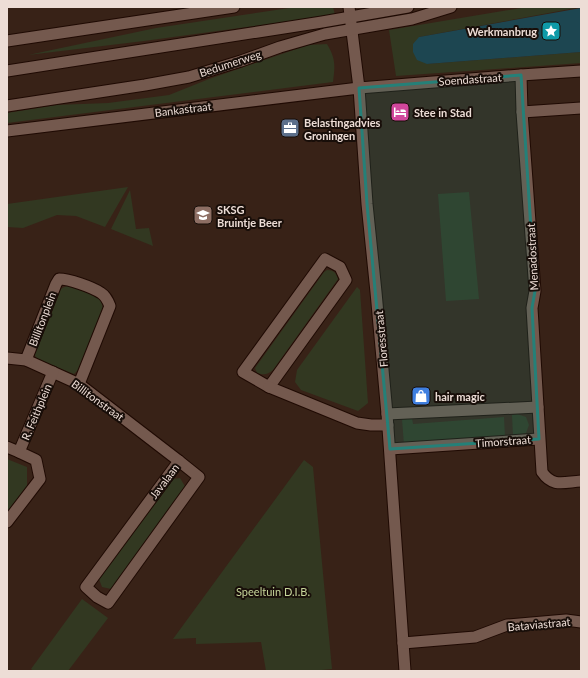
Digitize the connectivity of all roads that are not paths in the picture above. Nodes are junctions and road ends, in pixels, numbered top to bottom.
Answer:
1 (234, 7) edge
2 (408, 7) edge
3 (450, 7) edge
4 (350, 12) edge
5 (352, 30) junction
6 (7, 41) edge
7 (7, 71) edge
8 (581, 72) edge
9 (521, 75) junction
10 (359, 88) junction
11 (7, 106) edge
12 (581, 108) edge
13 (522, 112) junction
14 (7, 131) edge
15 (7, 358) edge
16 (26, 360) junction
17 (53, 372) junction
18 (79, 384) junction
19 (269, 387) junction
20 (538, 407) junction
21 (388, 420) junction
22 (539, 439) junction
23 (7, 447) edge
24 (390, 449) junction
25 (19, 452) junction
26 (179, 461) junction
27 (581, 481) edge
28 (7, 522) edge
29 (581, 622) edge
30 (403, 643) junction
31 (405, 671) edge

1 - 6 street
2 - 4 street, Bedumerweg
3 - 5 street, Bedumerweg
4 - 5 street, Floresstraat
4 - 7 street, Bedumerweg
5 - 10 street, Floresstraat
5 - 11 street, Bedumerweg
8 - 9 street, Soendastraat
9 - 10 street, Soendastraat
9 - 13 street, Menadostraat
10 - 14 street, Bankastraat
10 - 21 street, Floresstraat
12 - 13 street
13 - 20 street, Menadostraat
15 - 16 street, Billitonstraat
16 - 17 street, Billitonstraat
16 - 18 street, Billitonplein
17 - 18 street, Billitonstraat
17 - 25 street, R. Feithplein
18 - 26 street, Billitonstraat
19 - 19 street
19 - 21 street
20 - 21 street
20 - 22 street, Menadostraat
21 - 24 street, Floresstraat
22 - 24 street, Timorstraat
22 - 27 street, Timorstraat
23 - 25 street, R. Feithplein
24 - 30 street, Floresstraat
25 - 28 street, R. Feithplein
26 - 26 street, Javalaan
29 - 30 street, Bataviastraat
30 - 31 street, Floresstraat

